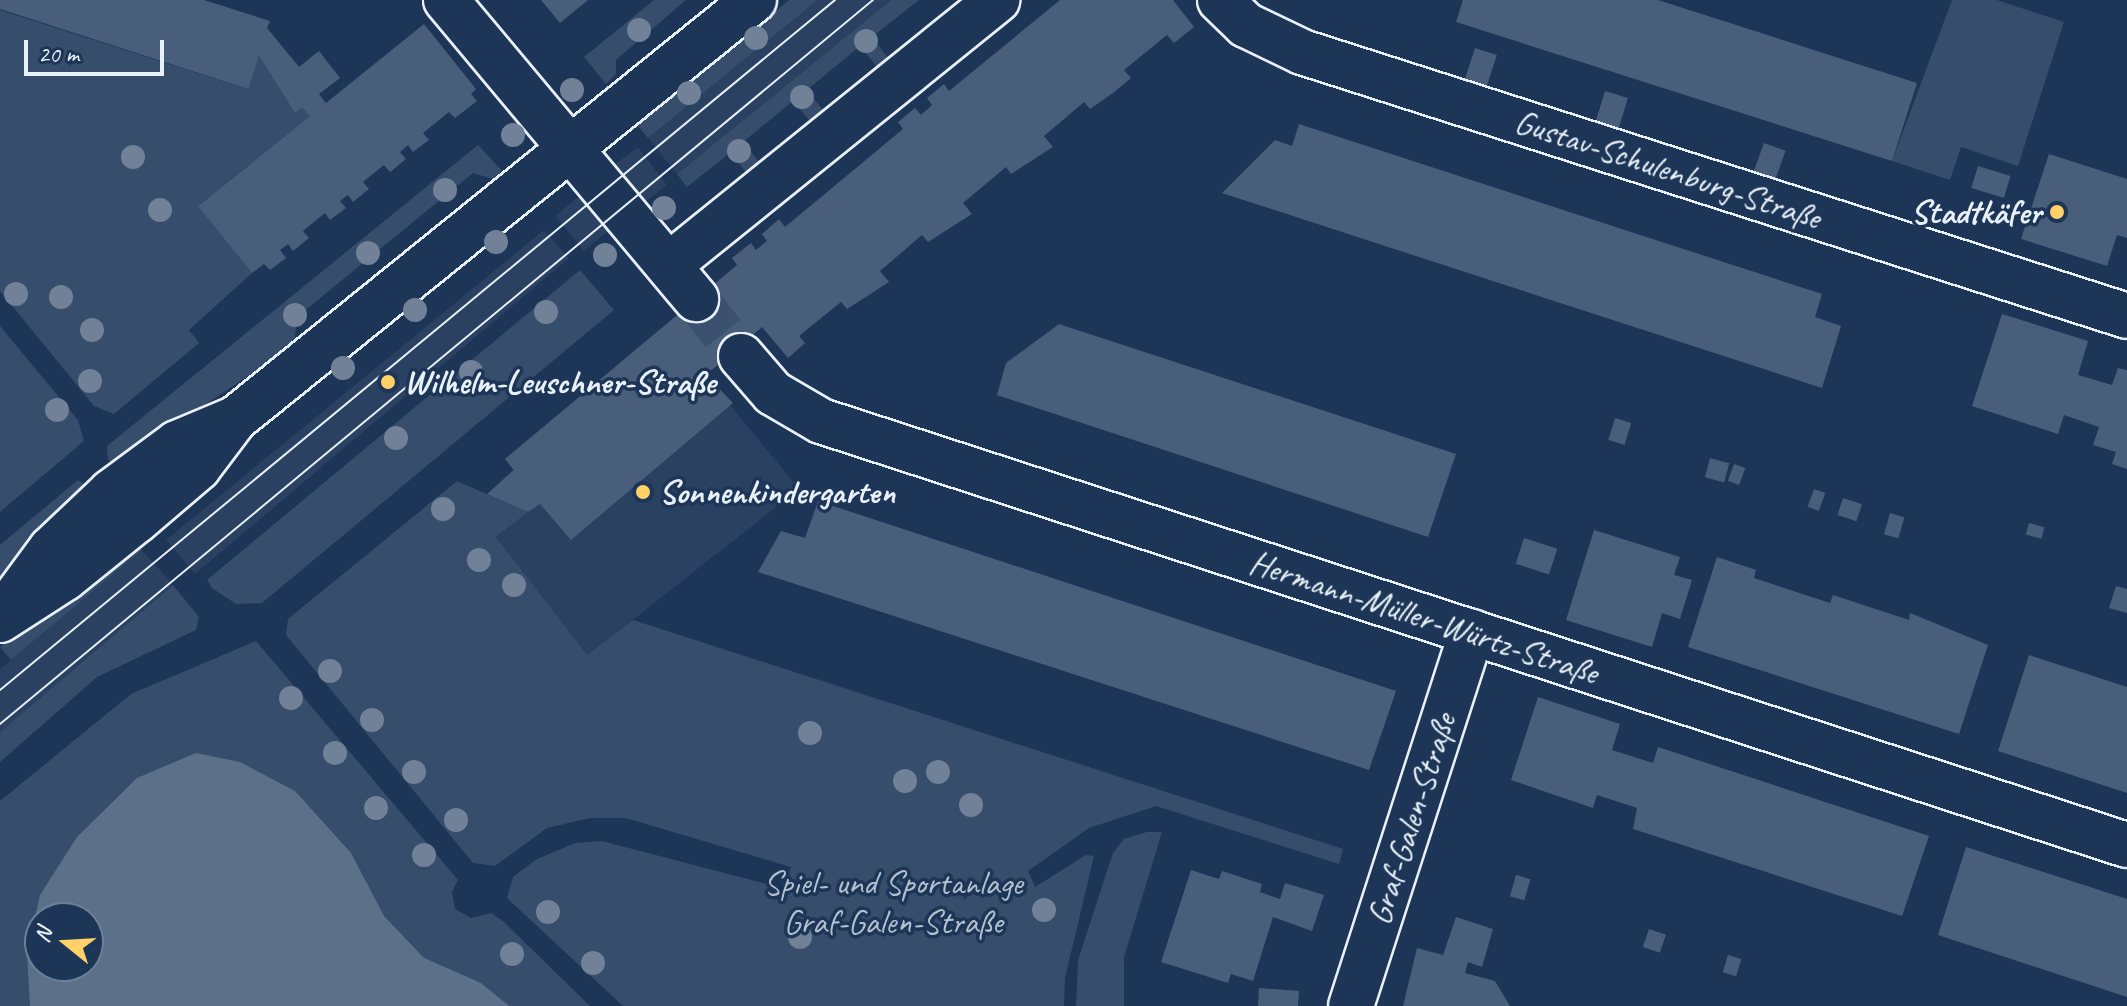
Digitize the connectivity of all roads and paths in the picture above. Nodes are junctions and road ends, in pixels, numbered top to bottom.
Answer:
1 (446, 0) edge
2 (754, 0) edge
3 (997, 0) edge
4 (1220, 0) edge
5 (573, 149) junction
6 (669, 265) junction
7 (696, 299) tunnel mouth
8 (2127, 316) edge
9 (741, 356) tunnel mouth
10 (0, 619) edge
11 (1472, 632) junction
12 (2127, 845) edge
13 (1351, 1006) edge

1 - 5 street
2 - 5 street
3 - 6 street
4 - 8 street, Gustav-Schulenburg-Straße
5 - 6 street
5 - 10 street
6 - 7 street
9 - 11 street, Hermann-Müller-Würtz-Straße
11 - 12 street, Hermann-Müller-Würtz-Straße
11 - 13 street, Graf-Galen-Straße

